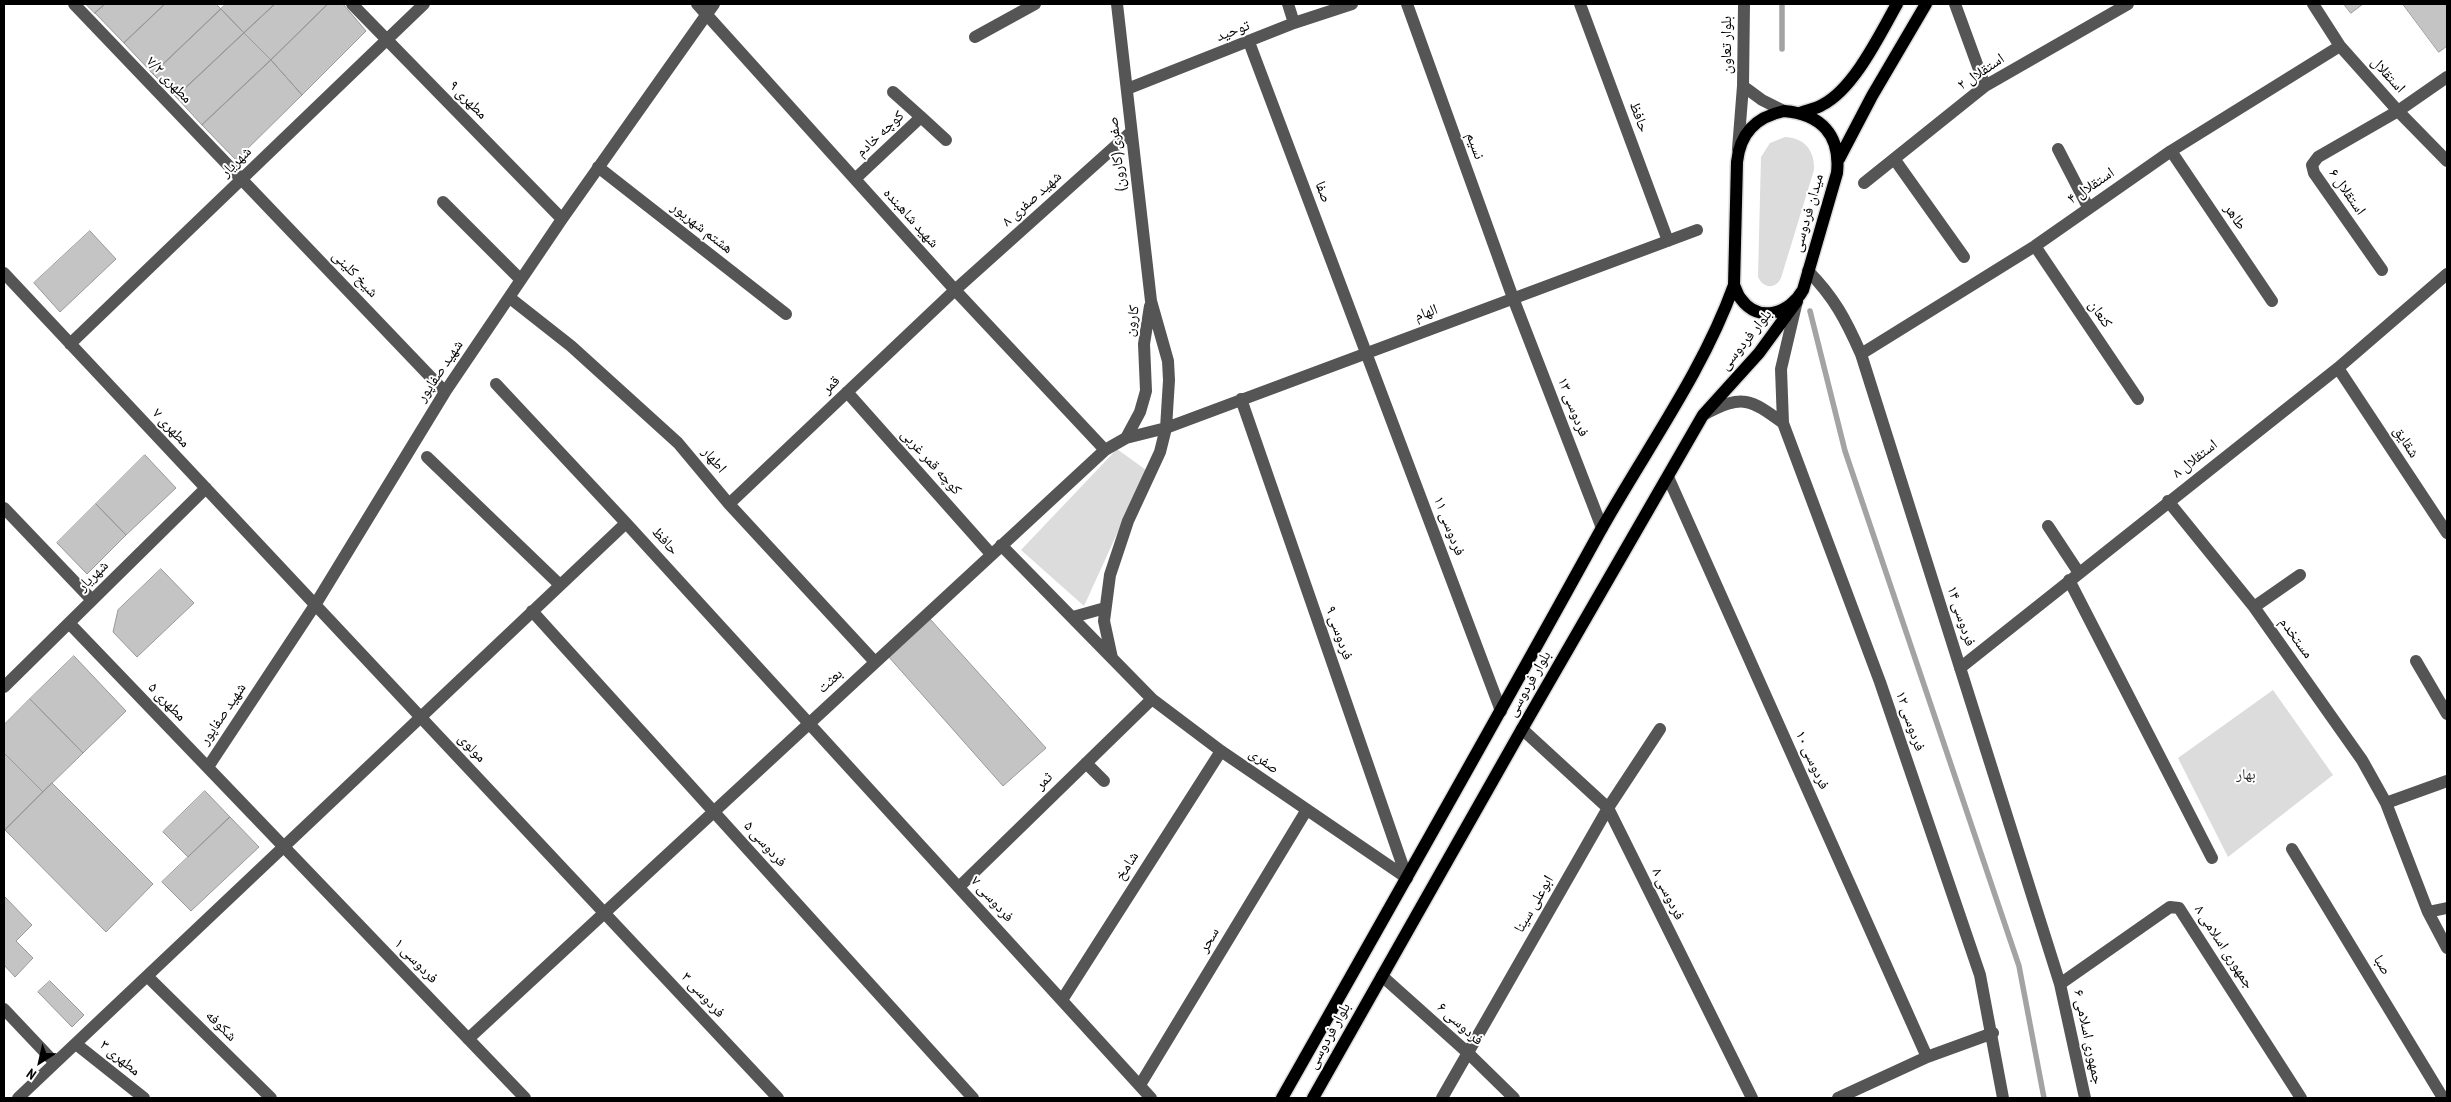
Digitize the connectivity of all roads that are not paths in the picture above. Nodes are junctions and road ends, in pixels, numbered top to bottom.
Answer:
1 (74, 4) edge
2 (352, 4) edge
3 (424, 4) edge
4 (698, 4) edge
5 (1035, 4) edge
6 (1117, 4) edge
7 (1288, 4) edge
8 (1352, 4) edge
9 (1407, 4) edge
10 (1580, 4) edge
11 (1744, 4) edge
12 (1898, 4) edge
13 (1926, 4) edge
14 (1955, 4) edge
15 (2128, 4) edge
16 (2313, 4) edge
17 (710, 9) edge
18 (1294, 23) junction
19 (975, 37) dead end
20 (386, 40) junction
21 (1249, 42) junction
22 (2340, 46) junction
23 (2447, 78) edge
24 (1743, 86) junction
25 (1984, 86) junction
26 (1127, 89) junction
27 (893, 92) dead end
28 (1784, 111) junction
29 (2398, 111) junction
30 (1800, 113) junction
31 (921, 117) junction
32 (1130, 132) junction
33 (946, 140) dead end
34 (1738, 149) junction
35 (2058, 149) dead end
36 (2171, 151) junction
37 (1839, 159) junction
38 (1895, 160) junction
39 (2447, 161) edge
40 (598, 167) junction
41 (242, 179) junction
42 (855, 179) junction
43 (1864, 184) dead end
44 (443, 202) dead end
45 (2088, 207) junction
46 (562, 219) junction
47 (1697, 230) dead end
48 (1668, 241) junction
49 (2035, 246) junction
50 (1964, 257) dead end
51 (2382, 270) dead end
52 (1808, 271) junction
53 (4, 273) edge
54 (2447, 274) edge
55 (520, 279) junction
56 (1734, 285) junction
57 (955, 290) junction
58 (510, 298) junction
59 (1513, 298) junction
60 (2272, 300) dead end
61 (1151, 301) junction
62 (1797, 301) junction
63 (786, 314) dead end
64 (70, 344) junction
65 (1366, 353) junction
66 (1861, 354) junction
67 (2338, 368) junction
68 (496, 384) dead end
69 (444, 392) junction
70 (847, 392) junction
71 (2138, 399) dead end
72 (1241, 400) junction
73 (1703, 415) junction
74 (1783, 423) junction
75 (1166, 428) junction
76 (1126, 438) junction
77 (1105, 450) junction
78 (426, 457) dead end
79 (1668, 477) junction
80 (206, 488) junction
81 (2168, 501) junction
82 (729, 504) junction
83 (4, 508) edge
84 (626, 522) junction
85 (2048, 526) dead end
86 (1602, 528) junction
87 (2447, 533) edge
88 (1000, 545) junction
89 (991, 554) junction
90 (2300, 574) dead end
91 (2074, 576) junction
92 (560, 585) junction
93 (92, 600) junction
94 (315, 605) junction
95 (2254, 607) junction
96 (1106, 608) junction
97 (532, 611) junction
98 (1072, 617) junction
99 (69, 623) junction
100 (1112, 658) junction
101 (2416, 661) dead end
102 (875, 662) junction
103 (1960, 668) junction
104 (4, 687) edge
105 (1152, 700) junction
106 (1502, 711) junction
107 (2447, 714) edge
108 (421, 717) junction
109 (809, 723) junction
110 (1522, 729) junction
111 (1660, 729) dead end
112 (1221, 751) junction
113 (1086, 764) junction
114 (208, 767) junction
115 (1104, 781) dead end
116 (2447, 781) edge
117 (2386, 803) junction
118 (1608, 808) junction
119 (1306, 810) junction
120 (713, 812) junction
121 (284, 847) junction
122 (2292, 849) dead end
123 (2212, 858) dead end
124 (1407, 878) junction
125 (958, 887) junction
126 (2447, 908) edge
127 (2428, 912) junction
128 (604, 913) junction
129 (2447, 948) edge
130 (1382, 976) junction
131 (148, 977) junction
132 (2060, 984) junction
133 (1062, 1000) junction
134 (4, 1009) edge
135 (1992, 1033) junction
136 (468, 1039) junction
137 (76, 1044) junction
138 (1468, 1053) junction
139 (1927, 1057) junction
140 (55, 1063) junction
141 (1140, 1086) junction
142 (775, 1097) edge
143 (18, 1098) edge
144 (144, 1098) edge
145 (271, 1098) edge
146 (525, 1098) edge
147 (973, 1098) edge
148 (1151, 1098) edge
149 (1282, 1098) edge
150 (1313, 1098) edge
151 (1442, 1098) edge
152 (1514, 1098) edge
153 (1752, 1098) edge
154 (1838, 1098) edge
155 (2003, 1098) edge
156 (2085, 1098) edge
157 (2301, 1098) edge
158 (2443, 1098) edge

1 - 41 street, مطهری ۷/۲
2 - 20 street, مطهری ۹
3 - 20 street, شهریار
4 - 17 street, شهید شاهبنده
5 - 19 street
6 - 26 street, صفری (کارون)
7 - 18 street
8 - 18 street, توحید
9 - 59 street, نسیم
10 - 48 street, حافظ
11 - 24 street, بلوار تعاون
12 - 30 main road
13 - 37 main road
14 - 25 street
15 - 25 street, استقلال ۲
16 - 22 street, استقلال
17 - 40 street, شهید صفاپور
17 - 42 street, شهید شاهبنده
18 - 21 street, توحید
20 - 41 street, شهریار
20 - 46 street, مطهری ۹
21 - 26 street, توحید
21 - 65 street, صفا
22 - 29 street, استقلال
22 - 36 street, استقلال ۴
23 - 29 street
24 - 28 street
24 - 34 street, بلوار تعاون
25 - 38 street, استقلال ۲
26 - 32 street, صفری (کارون)
27 - 31 street, کوچه خادم
28 - 30 main road, میدان فردوسی
28 - 34 main road, میدان فردوسی
29 - 39 street, استقلال
29 - 51 street, استقلال ۶
30 - 37 main road, میدان فردوسی
31 - 33 street
31 - 42 street, کوچه خادم
32 - 57 street, شهید صفری ۸
32 - 61 street, صفری (کارون)
34 - 56 main road, میدان فردوسی
35 - 45 street
36 - 45 street, استقلال ۴
36 - 60 street, طاهر
37 - 52 main road, میدان فردوسی
38 - 43 street, استقلال ۲
38 - 50 street
40 - 46 street, شهید صفاپور
40 - 63 street, هشتم شهریور
41 - 64 street, شهریار
41 - 69 street, شیخ کلینی
42 - 57 street, شهید شاهبنده
44 - 55 street
45 - 49 street, استقلال ۴
46 - 55 street, شهید صفاپور
47 - 48 street, الهام
48 - 59 street, الهام
49 - 66 street, استقلال ۴
49 - 71 street, کنعان
52 - 62 main road, میدان فردوسی
52 - 66 street, فردوسی ۱۴
53 - 64 street, مطهری ۷
54 - 67 street, استقلال ۸
55 - 58 street, شهید صفاپور
56 - 62 main road
56 - 86 main road, بلوار فردوسی
57 - 70 street, قمر
57 - 77 street, شهید شاهبنده
58 - 69 street, شهید صفاپور
58 - 82 street, اطهار
59 - 65 street, الهام
59 - 86 street, فردوسی ۱۳
61 - 75 street, کارون
61 - 76 street, کارون
62 - 73 main road, بلوار فردوسی
62 - 74 street
64 - 80 street, مطهری ۷
65 - 72 street, الهام
65 - 106 street, فردوسی ۱۱
66 - 103 street, فردوسی ۱۴
67 - 81 street, استقلال ۸
67 - 87 street, شقایق
68 - 84 street, حافظ
69 - 94 street, شهید صفاپور
70 - 82 street, قمر
70 - 89 street, کوچه قمر غربی
72 - 75 street, الهام
72 - 124 street, فردوسی ۹
73 - 74 street
73 - 79 main road, بلوار فردوسی
74 - 135 street, فردوسی ۱۲
75 - 76 street, الهام
75 - 96 street, کارون
76 - 77 street, بعثت
77 - 88 street, بعثت
78 - 92 street
79 - 110 main road, بلوار فردوسی
79 - 139 street, فردوسی ۱۰
80 - 93 street, شهریار
80 - 94 street, مطهری ۷
81 - 91 street, استقلال ۸
81 - 95 street, مستخدم
82 - 102 street, اطهار
83 - 93 street
84 - 92 street
84 - 109 street, حافظ
85 - 91 street
86 - 106 main road, بلوار فردوسی
88 - 89 street, بعثت
88 - 98 street, صفری
89 - 102 street, بعثت
90 - 95 street
91 - 103 street, استقلال ۸
91 - 123 street
92 - 97 street
93 - 99 street, شهریار
94 - 108 street, مولوی
94 - 114 street, شهید صفاپور
95 - 117 street, مستخدم
96 - 98 street
96 - 100 street, کارون
97 - 108 street
97 - 120 street, فردوسی ۵
98 - 100 street, صفری
99 - 104 street, شهریار
99 - 114 street, مطهری ۵
100 - 105 street, صفری
101 - 107 street
102 - 109 street, بعثت
103 - 132 street, فردوسی ۱۴
105 - 112 street, صفری
105 - 113 street, ثمر
106 - 124 main road, بلوار فردوسی
108 - 121 street
108 - 128 street, مولوی
109 - 120 street, بعثت
109 - 125 street, فردوسی ۷
110 - 118 street, فردوسی ۸
110 - 130 main road, بلوار فردوسی
111 - 118 street, ابوعلی سینا
112 - 119 street, صفری
112 - 133 street, شامخ
113 - 115 street
113 - 125 street, ثمر
114 - 121 street, مطهری ۵
116 - 117 street
117 - 127 street, مستخدم
118 - 138 street, ابوعلی سینا
118 - 153 street, فردوسی ۸
119 - 124 street, صفری
119 - 141 street, سحر
120 - 128 street, بعثت
120 - 147 street, فردوسی ۵
121 - 131 street
121 - 136 street, فردوسی ۱
122 - 158 street, صبا
124 - 149 main road, بلوار فردوسی
125 - 133 street, فردوسی ۷
126 - 127 street
127 - 129 street, مستخدم
128 - 136 street, بعثت
128 - 142 street, فردوسی ۳
130 - 138 street, فردوسی ۶
130 - 150 main road, بلوار فردوسی
131 - 137 street
131 - 145 street, شکوفه
132 - 156 street, جمهوری اسلامی ۶
132 - 157 street, جمهوری اسلامی ۸
133 - 141 street, فردوسی ۷
134 - 140 street
135 - 139 street
135 - 155 street, فردوسی ۱۲
136 - 146 street, فردوسی ۱
137 - 140 street
137 - 144 street, مطهری ۳
138 - 151 street, ابوعلی سینا
138 - 152 street, فردوسی ۶
139 - 154 street
140 - 143 street
141 - 148 street, فردوسی ۷

